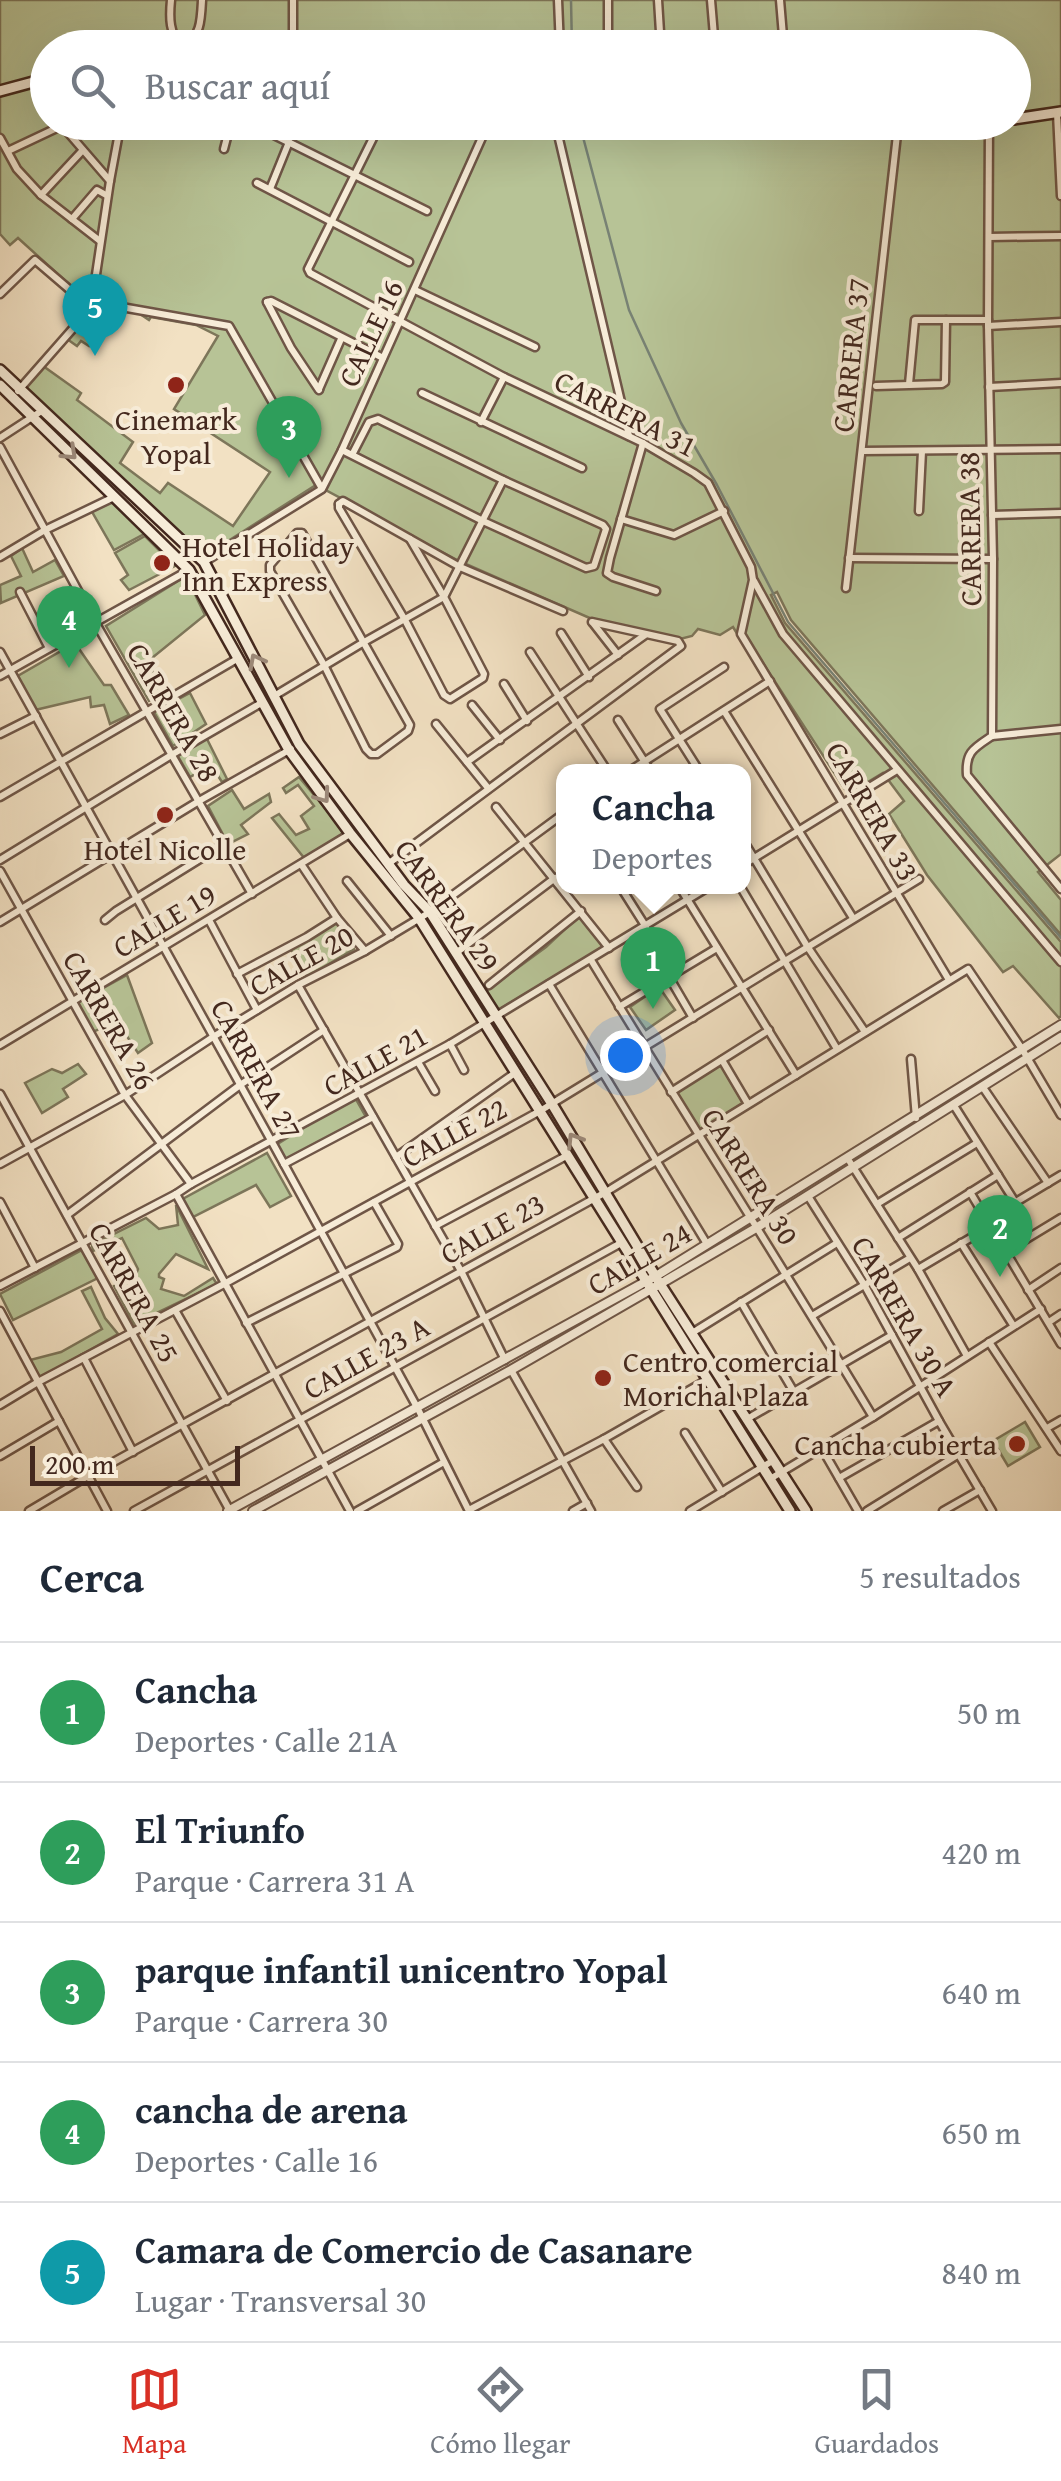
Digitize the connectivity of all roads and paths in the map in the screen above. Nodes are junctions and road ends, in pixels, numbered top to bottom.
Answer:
1 (171, 0) edge
2 (202, 0) edge
3 (293, 0) edge
4 (558, 0) edge
5 (608, 0) edge
6 (658, 0) edge
7 (711, 0) edge
8 (780, 0) edge
9 (171, 30) edge
10 (199, 30) edge
11 (292, 30) edge
12 (559, 30) edge
13 (608, 30) edge
14 (660, 30) edge
15 (714, 30) edge
16 (783, 30) edge
17 (30, 84) edge
18 (0, 91) edge
19 (1059, 112) edge
20 (1031, 116) edge
21 (0, 138) edge
22 (30, 140) edge
23 (73, 140) edge
24 (118, 140) edge
25 (226, 140) edge
26 (285, 140) edge
27 (372, 140) edge
28 (481, 140) edge
29 (559, 140) edge
30 (896, 140) edge
31 (989, 140) edge
32 (289, 142) junction
33 (224, 150) dead end
34 (82, 151) junction
35 (8, 152) junction
36 (355, 175) junction
37 (110, 180) junction
38 (257, 183) dead end
39 (270, 188) junction
40 (41, 194) junction
41 (108, 196) junction
42 (1061, 196) edge
43 (427, 210) dead end
44 (72, 219) junction
45 (331, 222) junction
46 (1061, 236) edge
47 (989, 237) junction
48 (101, 242) junction
49 (410, 262) dead end
50 (414, 290) junction
51 (0, 294) edge
52 (92, 305) junction
53 (400, 320) junction
54 (946, 320) junction
55 (1061, 322) edge
56 (988, 323) junction
57 (341, 338) junction
58 (536, 347) dead end
59 (383, 358) junction
60 (0, 370) edge
61 (504, 377) junction
62 (1061, 383) edge
63 (909, 384) junction
64 (0, 386) edge
65 (876, 386) dead end
66 (989, 387) junction
67 (21, 388) junction
68 (422, 393) dead end
69 (12, 397) junction
70 (43, 410) junction
71 (32, 418) junction
72 (480, 422) junction
73 (630, 437) junction
74 (0, 438) edge
75 (643, 443) junction
76 (0, 447) edge
77 (1061, 449) edge
78 (342, 450) junction
79 (922, 450) junction
80 (991, 450) junction
81 (862, 452) junction
82 (352, 455) junction
83 (582, 468) dead end
84 (503, 480) junction
85 (322, 488) junction
86 (115, 496) junction
87 (724, 511) junction
88 (919, 511) dead end
89 (1061, 513) edge
90 (992, 516) junction
91 (621, 518) junction
92 (483, 521) junction
93 (45, 530) junction
94 (410, 539) junction
95 (0, 557) edge
96 (849, 558) junction
97 (992, 559) junction
98 (204, 562) junction
99 (460, 567) junction
100 (189, 570) junction
101 (754, 580) junction
102 (846, 588) dead end
103 (656, 590) dead end
104 (20, 592) dead end
105 (444, 598) junction
106 (564, 611) dead end
107 (404, 620) junction
108 (96, 622) junction
109 (561, 633) dead end
110 (646, 634) junction
111 (364, 642) junction
112 (50, 648) junction
113 (0, 652) edge
114 (530, 652) dead end
115 (618, 656) junction
116 (237, 659) junction
117 (324, 665) junction
118 (724, 667) dead end
119 (10, 670) junction
120 (0, 676) edge
121 (589, 677) junction
122 (770, 681) junction
123 (504, 684) dead end
124 (274, 696) junction
125 (560, 697) junction
126 (262, 702) junction
127 (472, 705) dead end
128 (148, 710) junction
129 (724, 711) junction
130 (36, 716) junction
131 (618, 720) dead end
132 (527, 721) junction
133 (436, 724) dead end
134 (578, 724) junction
135 (1061, 729) edge
136 (0, 734) edge
137 (992, 736) junction
138 (500, 740) junction
139 (680, 740) junction
140 (299, 744) junction
141 (289, 750) junction
142 (173, 754) junction
143 (61, 760) junction
144 (468, 762) junction
145 (644, 762) junction
146 (603, 764) edge
147 (641, 764) edge
148 (695, 764) edge
149 (898, 770) junction
150 (488, 788) junction
151 (0, 798) edge
152 (200, 801) junction
153 (844, 804) junction
154 (496, 807) dead end
155 (87, 808) junction
156 (556, 819) edge
157 (800, 831) junction
158 (350, 834) junction
159 (524, 841) junction
160 (224, 844) junction
161 (751, 853) edge
162 (112, 854) junction
163 (754, 858) junction
164 (0, 860) edge
165 (751, 860) edge
166 (300, 864) junction
167 (388, 864) junction
168 (0, 872) edge
169 (555, 878) joint
170 (919, 879) dead end
171 (347, 881) dead end
172 (1061, 889) edge
173 (895, 892) junction
174 (252, 894) junction
175 (568, 894) edge
176 (625, 894) edge
177 (684, 894) edge
178 (697, 894) edge
179 (745, 894) edge
180 (136, 898) junction
181 (688, 900) junction
182 (21, 910) junction
183 (581, 910) junction
184 (430, 912) junction
185 (337, 918) junction
186 (419, 918) junction
187 (852, 918) junction
188 (105, 920) dead end
189 (210, 920) junction
190 (0, 922) edge
191 (646, 927) junction
192 (391, 936) junction
193 (807, 946) junction
194 (164, 948) junction
195 (610, 948) junction
196 (717, 948) junction
197 (365, 950) junction
198 (455, 954) junction
199 (591, 960) junction
200 (783, 961) junction
201 (1061, 962) edge
202 (237, 974) junction
203 (668, 978) junction
204 (949, 980) junction
205 (550, 984) junction
206 (298, 985) junction
207 (489, 986) dead end
208 (742, 986) junction
209 (72, 1001) junction
210 (620, 1007) junction
211 (257, 1010) junction
212 (496, 1016) junction
213 (693, 1018) junction
214 (486, 1022) junction
215 (1061, 1025) edge
216 (324, 1030) junction
217 (769, 1030) junction
218 (865, 1032) junction
219 (213, 1037) junction
220 (1061, 1037) edge
221 (0, 1044) edge
222 (450, 1044) junction
223 (644, 1050) junction
224 (838, 1050) junction
225 (1025, 1053) junction
226 (911, 1059) dead end
227 (722, 1060) junction
228 (418, 1062) junction
229 (464, 1070) dead end
230 (516, 1072) junction
231 (603, 1074) junction
232 (796, 1075) junction
233 (240, 1085) junction
234 (982, 1086) junction
235 (435, 1091) dead end
236 (672, 1092) junction
237 (0, 1094) edge
238 (359, 1094) junction
239 (125, 1095) junction
240 (552, 1104) junction
241 (748, 1104) junction
242 (954, 1104) junction
243 (540, 1111) junction
244 (1061, 1115) edge
245 (373, 1116) junction
246 (916, 1121) junction
247 (699, 1136) junction
248 (272, 1142) junction
249 (977, 1143) junction
250 (160, 1145) junction
251 (29, 1147) junction
252 (568, 1154) junction
253 (396, 1157) junction
254 (656, 1162) junction
255 (850, 1162) junction
256 (0, 1164) edge
257 (284, 1164) junction
258 (998, 1175) junction
259 (1061, 1175) edge
260 (410, 1181) junction
261 (1048, 1183) junction
262 (191, 1184) junction
263 (606, 1192) junction
264 (970, 1192) junction
265 (176, 1194) junction
266 (808, 1196) junction
267 (593, 1198) junction
268 (0, 1202) edge
269 (374, 1202) junction
270 (1015, 1202) junction
271 (878, 1204) junction
272 (67, 1215) junction
273 (749, 1218) junction
274 (1061, 1218) edge
275 (988, 1224) junction
276 (435, 1226) junction
277 (756, 1228) junction
278 (320, 1231) junction
279 (898, 1238) junction
280 (82, 1242) junction
281 (620, 1243) junction
282 (836, 1243) junction
283 (961, 1243) junction
284 (707, 1244) junction
285 (1005, 1252) junction
286 (910, 1258) junction
287 (36, 1268) junction
288 (1061, 1268) edge
289 (918, 1269) junction
290 (461, 1271) junction
291 (344, 1275) junction
292 (787, 1275) junction
293 (653, 1282) junction
294 (224, 1284) junction
295 (0, 1286) edge
296 (865, 1286) junction
297 (1028, 1290) junction
298 (741, 1302) junction
299 (1040, 1309) junction
300 (175, 1310) junction
301 (0, 1311) edge
302 (1061, 1314) edge
303 (812, 1316) junction
304 (485, 1318) junction
305 (369, 1322) junction
306 (1049, 1322) junction
307 (246, 1323) junction
308 (1013, 1326) junction
309 (132, 1333) junction
310 (692, 1333) junction
311 (892, 1335) junction
312 (990, 1342) junction
313 (1061, 1344) edge
314 (967, 1356) junction
315 (84, 1358) junction
316 (505, 1360) junction
317 (842, 1365) junction
318 (393, 1366) junction
319 (510, 1370) junction
320 (274, 1375) junction
321 (706, 1380) junction
322 (38, 1382) junction
323 (921, 1386) junction
324 (794, 1392) junction
325 (227, 1401) junction
326 (0, 1405) edge
327 (420, 1413) junction
328 (873, 1417) junction
329 (747, 1420) junction
330 (939, 1420) junction
331 (1061, 1420) edge
332 (298, 1421) junction
333 (59, 1422) junction
334 (182, 1425) junction
335 (1047, 1428) junction
336 (685, 1433) dead end
337 (604, 1439) junction
338 (821, 1447) junction
339 (1061, 1451) edge
340 (133, 1452) junction
341 (959, 1454) junction
342 (0, 1456) edge
343 (321, 1460) junction
344 (774, 1460) junction
345 (444, 1462) junction
346 (563, 1462) junction
347 (763, 1466) junction
348 (207, 1470) junction
349 (327, 1470) junction
350 (781, 1472) junction
351 (88, 1476) junction
352 (770, 1478) junction
353 (839, 1478) junction
354 (637, 1488) dead end
355 (980, 1490) junction
356 (722, 1492) junction
357 (589, 1507) edge
358 (29, 1511) edge
359 (107, 1511) edge
360 (134, 1511) edge
361 (229, 1511) edge
362 (253, 1511) edge
363 (353, 1511) edge
364 (468, 1511) edge
365 (573, 1511) edge
366 (690, 1511) edge
367 (790, 1511) edge
368 (806, 1511) edge
369 (858, 1511) edge
370 (867, 1511) edge
371 (944, 1511) edge
372 (992, 1511) edge

1 - 9 street
2 - 10 street
3 - 11 street
4 - 12 street
5 - 13 street
6 - 14 street
7 - 15 street
8 - 16 street
17 - 18 main road
19 - 20 main road
19 - 42 street
21 - 35 street
22 - 35 street
23 - 34 street
24 - 37 street
25 - 33 street
26 - 32 street
27 - 36 street
28 - 50 street, CALLE 16
29 - 73 street
30 - 81 street, CARRERA 37
31 - 47 street, CARRERA 38
32 - 36 street
32 - 39 street
34 - 37 street
34 - 40 street
35 - 40 street
36 - 43 street
36 - 45 street
37 - 41 street
38 - 39 street
39 - 45 street
40 - 44 street
41 - 44 street
41 - 48 street
44 - 48 street
45 - 49 street
45 - 53 street, CARRERA 31
46 - 47 street
47 - 56 street, CARRERA 38
48 - 52 street
50 - 53 street, CALLE 16
50 - 58 street
51 - 52 street
52 - 67 street
52 - 85 street
53 - 59 street, CALLE 16
53 - 61 street, CARRERA 31
54 - 56 street
54 - 63 street
54 - 63 street
55 - 56 street
56 - 66 street, CARRERA 38
57 - 57 street
57 - 59 street
59 - 78 street, CALLE 16
60 - 67 main road, CARRERA 29
61 - 72 street
61 - 73 street, CARRERA 31
62 - 66 street
63 - 65 street
64 - 69 main road, CARRERA 29
66 - 80 street, CARRERA 38
67 - 69 street
67 - 70 main road, CARRERA 29
68 - 72 street
69 - 71 main road, CARRERA 29
70 - 71 street
70 - 98 main road, CARRERA 29
71 - 74 street
71 -> 86 main road, CARRERA 29
72 - 83 street
73 - 75 street, CARRERA 31
75 - 87 street, CARRERA 31
75 - 91 street
76 - 93 street, CARRERA 28
77 - 80 street
78 - 82 street
78 - 85 street, CALLE 16
79 - 80 street
79 - 81 street
79 - 88 street
80 - 90 street, CARRERA 38
81 - 96 street, CARRERA 37
82 - 84 street
82 - 92 street
84 - 92 street
84 - 92 street
85 - 98 street
86 - 93 street
86 - 100 main road, CARRERA 29
87 - 91 street
87 - 101 street, CARRERA 31
89 - 90 street
90 - 97 street, CARRERA 38
91 - 103 street
92 - 99 street
93 - 95 street
93 - 108 street, CARRERA 28
94 - 99 street
94 - 105 street
94 - 107 street
96 - 97 street
96 - 102 street, CARRERA 37
97 - 137 street, CARRERA 38
124 -> 98 main road, CARRERA 29
99 - 105 street
99 - 106 street
100 - 108 street
100 - 116 main road, CARRERA 29
101 - 122 street, CARRERA 33
101 - 149 street, CARRERA 31
104 - 112 street
105 - 107 street
105 - 107 street
107 - 111 street
108 - 112 street
108 - 128 street, CARRERA 28
109 - 121 street
110 - 115 street
110 - 115 street
110 - 134 street
111 - 117 street
111 - 117 street
111 - 117 street
112 - 119 street
113 - 119 street, CARRERA 27
114 - 125 street
115 - 121 street
116 - 126 main road, CARRERA 29
116 - 128 street
117 - 124 street
118 - 139 street
119 - 120 street
119 - 130 street, CARRERA 27
121 - 125 street
122 - 129 street
122 - 153 street, CARRERA 33
123 - 132 street
124 - 140 main road, CARRERA 29
125 - 132 street
125 - 134 street
126 - 141 main road, CARRERA 29
126 - 142 street
127 - 138 street
128 - 142 street, CARRERA 28
128 - 143 street
129 - 139 street
129 - 157 street
130 - 136 street
130 - 143 street, CARRERA 27
131 - 145 street
132 - 138 street
133 - 144 street
134 - 146 street
134 - 150 street
135 - 137 street
137 - 172 street
138 - 144 street
139 - 145 street
139 - 148 street
140 - 141 street
140 - 167 main road, CARRERA 29
141 - 152 street
141 -> 158 main road, CARRERA 29
142 - 152 street, CARRERA 28
142 - 155 street
143 - 151 street
143 - 155 street, CARRERA 27
144 - 150 street
145 - 147 street
149 - 153 street
149 - 201 street, CARRERA 31
150 - 167 street
152 - 160 street, CARRERA 28
152 - 162 street
153 - 157 street
153 - 173 street, CARRERA 33
154 - 159 street
155 - 162 street, CARRERA 27
155 - 164 street
156 - 159 street, CALLE 20
157 - 163 street
157 - 187 street
158 - 166 street, CALLE 19
158 - 186 main road, CARRERA 29
159 - 169 street
159 - 184 street, CALLE 20
160 - 174 street, CARRERA 28
160 - 180 street
161 - 163 street
162 - 180 street, CARRERA 27
162 - 182 street
163 - 165 street
163 - 193 street
166 - 174 street, CALLE 19
166 - 185 street
167 - 184 main road, CARRERA 29
168 - 182 street, CARRERA 26
169 - 198 street
170 - 173 street, CALLE 22
171 - 192 street
173 - 187 street, CALLE 22
173 - 204 street, CARRERA 33
174 - 189 street, CALLE 19
175 - 183 street
176 - 191 street
177 - 181 street
178 - 181 street, CALLE 21
179 - 200 street
180 - 188 street
180 - 194 street, CARRERA 27
181 - 191 street, CALLE 21
181 - 196 street
182 - 190 street
182 - 209 street, CARRERA 26
183 - 195 street
183 - 207 street
184 - 186 street, CALLE 20
184 - 198 main road, CARRERA 29
185 - 197 street
185 - 202 street
186 - 192 street, CALLE 20
186 - 214 main road, CARRERA 29
187 - 193 street, CALLE 22
189 - 194 street, CALLE 19
189 - 202 street
191 - 195 street, CALLE 21
192 - 197 street, CALLE 20
193 - 200 street, CALLE 22
193 - 218 street
194 - 209 street, CALLE 19
194 - 219 street, CARRERA 27
195 - 199 street, CALLE 21
196 - 203 street
196 - 208 street
197 - 206 street, CALLE 20
198 - 212 main road, CARRERA 29
199 - 205 street, CALLE 21
199 - 210 street, CARRERA 30
200 - 208 street, CALLE 22
200 - 224 street
202 - 211 street
203 - 210 street
203 - 213 street
204 - 218 street, CALLE 23
204 - 225 street, CALLE 23
205 - 212 street, CALLE 21
205 - 231 street
206 - 211 street, CALLE 20
206 - 216 street
208 - 213 street, CALLE 22
208 - 217 street
209 - 221 street, CALLE 19
209 - 239 street, CARRERA 26
210 - 223 street, CARRERA 30
211 - 219 street, CALLE 20
212 - 214 street, CALLE 21
212 - 240 main road, CARRERA 29
213 - 223 street, CALLE 22
214 - 222 street, CALLE 21
214 - 230 main road, CARRERA 29
215 - 225 street, CALLE 24
216 - 233 street
216 - 238 street
217 - 227 street
217 - 232 street
218 - 224 street, CALLE 23
219 - 233 street, CARRERA 27
219 - 239 street, CALLE 20
220 - 225 street, CALLE 24
222 - 228 street, CALLE 21
222 - 229 street
223 - 231 street, CALLE 22
223 - 236 street, CARRERA 30
224 - 232 street, CALLE 23
225 - 234 street, CALLE 24
225 - 244 street
225 - 246 street, CALLE 24
226 - 246 street
227 - 236 street
227 - 241 street
228 - 235 street
228 - 238 street, CALLE 21
230 - 243 main road, CARRERA 29
230 - 253 street
231 - 240 street, CALLE 22
231 - 254 street
232 - 241 street, CALLE 23
233 - 248 street, CARRERA 27
233 - 250 street
234 - 242 street, CALLE 24
234 - 261 street
236 - 247 street, CARRERA 30
237 - 251 street, CARRERA 25
238 - 245 street
238 - 248 street, CALLE 21
239 - 250 street, CARRERA 26
239 - 251 street, CALLE 20
240 - 243 street, CALLE 22
263 -> 240 main road, CARRERA 29
241 - 247 street, CALLE 23
242 - 246 street, CALLE 24
242 - 249 street
243 - 252 main road, CARRERA 29
243 - 260 street, CALLE 22
245 - 253 street
245 - 257 street
246 - 255 street, CALLE 24
247 - 254 street, CALLE 23
247 - 273 street, CARRERA 30
248 - 257 street, CARRERA 27
248 - 262 street, CALLE 21
249 - 258 street
249 - 271 street
250 - 262 street, CARRERA 26
250 - 272 street
251 - 256 street, CALLE 20
251 - 272 street, CARRERA 25
252 - 267 main road, CARRERA 29
252 - 276 street
253 - 260 street
254 - 263 street, CALLE 23
254 - 284 street
255 - 266 street, CALLE 24
255 - 271 street
255 - 273 street, CALLE 24
257 - 278 street, CARRERA 27
258 - 264 street
258 - 270 street
259 - 261 street
260 - 269 street, CALLE 22
260 - 276 street
261 - 270 street
262 - 265 street, CALLE 21
263 - 267 street, CALLE 23
263 - 293 main road, CARRERA 29
264 - 275 street
264 - 279 street
265 - 280 street, CALLE 21
265 - 294 street
266 - 277 street, CALLE 24
266 - 282 street, CARRERA 30 A
267 - 281 main road, CARRERA 29
267 - 290 street, CALLE 23
268 - 287 street
269 - 278 street, CALLE 22
269 - 291 street
270 - 275 street
271 - 279 street
272 - 280 street, CARRERA 25
273 - 277 street, CARRERA 30
273 - 284 street, CALLE 24
274 - 285 street
275 - 283 street
275 - 285 street
276 - 290 street
277 - 292 street, CARRERA 30
277 - 293 street, CALLE 24
278 - 291 street, CARRERA 27
278 - 294 street, CALLE 22
279 - 286 street
280 - 287 street, CALLE 21
280 - 309 street, CARRERA 25
281 - 293 main road, CARRERA 29
281 - 304 street, CALLE 23 A
282 - 292 street
282 - 296 street, CARRERA 30 A
283 - 289 street
283 - 308 street
284 - 293 street, CALLE 24
285 - 297 street
286 - 289 street
286 - 296 street
287 - 295 street, CALLE 21
288 - 297 street
289 - 314 street
290 - 304 street
290 - 305 street, CALLE 23
291 - 305 street, CARRERA 27
291 - 307 street
292 - 298 street
292 - 303 street, CARRERA 30
293 - 310 main road, CARRERA 29
293 - 316 street, CALLE 24
293 - 319 street, CALLE 24
293 - 321 main road, CARRERA 29
294 - 300 street, CALLE 22
294 - 307 street
296 - 303 street
296 - 311 street, CARRERA 30 A
297 - 299 street
298 - 310 street
298 - 324 street
299 - 306 street
299 - 308 street
300 - 309 street, CALLE 22
300 - 325 street
301 - 322 street
302 - 306 street
303 - 317 street, CARRERA 30
304 - 316 street
304 - 318 street, CALLE 23 A
305 - 318 street, CARRERA 27
305 - 320 street, CALLE 23
306 - 313 street
307 - 320 street
308 - 312 street
309 - 315 street, CALLE 22
309 - 334 street, CARRERA 25
310 - 329 main road, CARRERA 29
311 - 317 street
311 - 323 street, CARRERA 30 A
312 - 314 street
312 - 335 street
314 - 323 street
315 - 322 street, CALLE 22
315 - 340 street
316 - 327 street, CALLE 24
317 - 324 street
317 - 328 street, CARRERA 30
318 - 327 street, CARRERA 27
318 - 332 street, CALLE 23 A
319 - 327 street, CALLE 24
319 - 346 street
320 - 325 street, CALLE 23
320 - 332 street
321 - 337 street
321 - 347 main road, CARRERA 29
322 - 326 street, CALLE 22
322 - 333 street
323 - 328 street
323 - 330 street, CARRERA 30 A
324 - 329 street
325 - 334 street, CALLE 23
327 - 343 street, CALLE 24
327 - 345 street, CARRERA 27
327 - 349 street, CALLE 24
328 - 338 street
329 - 344 main road, CARRERA 29
330 - 341 street, CARRERA 30 A
330 - 353 street
331 - 335 street
332 - 343 street
332 - 348 street, CALLE 23 A
333 - 342 street
333 - 351 street
334 - 340 street, CALLE 23
334 - 348 street, CARRERA 25
335 - 339 street
336 - 356 street
337 - 346 street
337 - 354 street
338 - 350 street
338 - 353 street
340 - 351 street, CALLE 23
341 - 355 street, CARRERA 30 A
341 - 370 street
343 - 349 street
343 - 361 street, CALLE 24
344 - 347 street
344 - 350 main road, CARRERA 29
345 - 363 street
345 - 364 street, CARRERA 27
346 - 357 street
346 - 364 street
347 - 352 main road, CARRERA 29
347 - 356 street
348 - 360 street, CALLE 23 A
348 - 361 street, CARRERA 25
349 - 362 street, CALLE 24
349 - 363 street
350 - 352 street
350 - 368 main road, CARRERA 29
351 - 358 street, CALLE 23
351 - 359 street
352 - 367 main road, CARRERA 29
353 - 369 street
355 - 371 street
355 - 372 street, CARRERA 30 A
356 - 366 street
357 - 365 street

